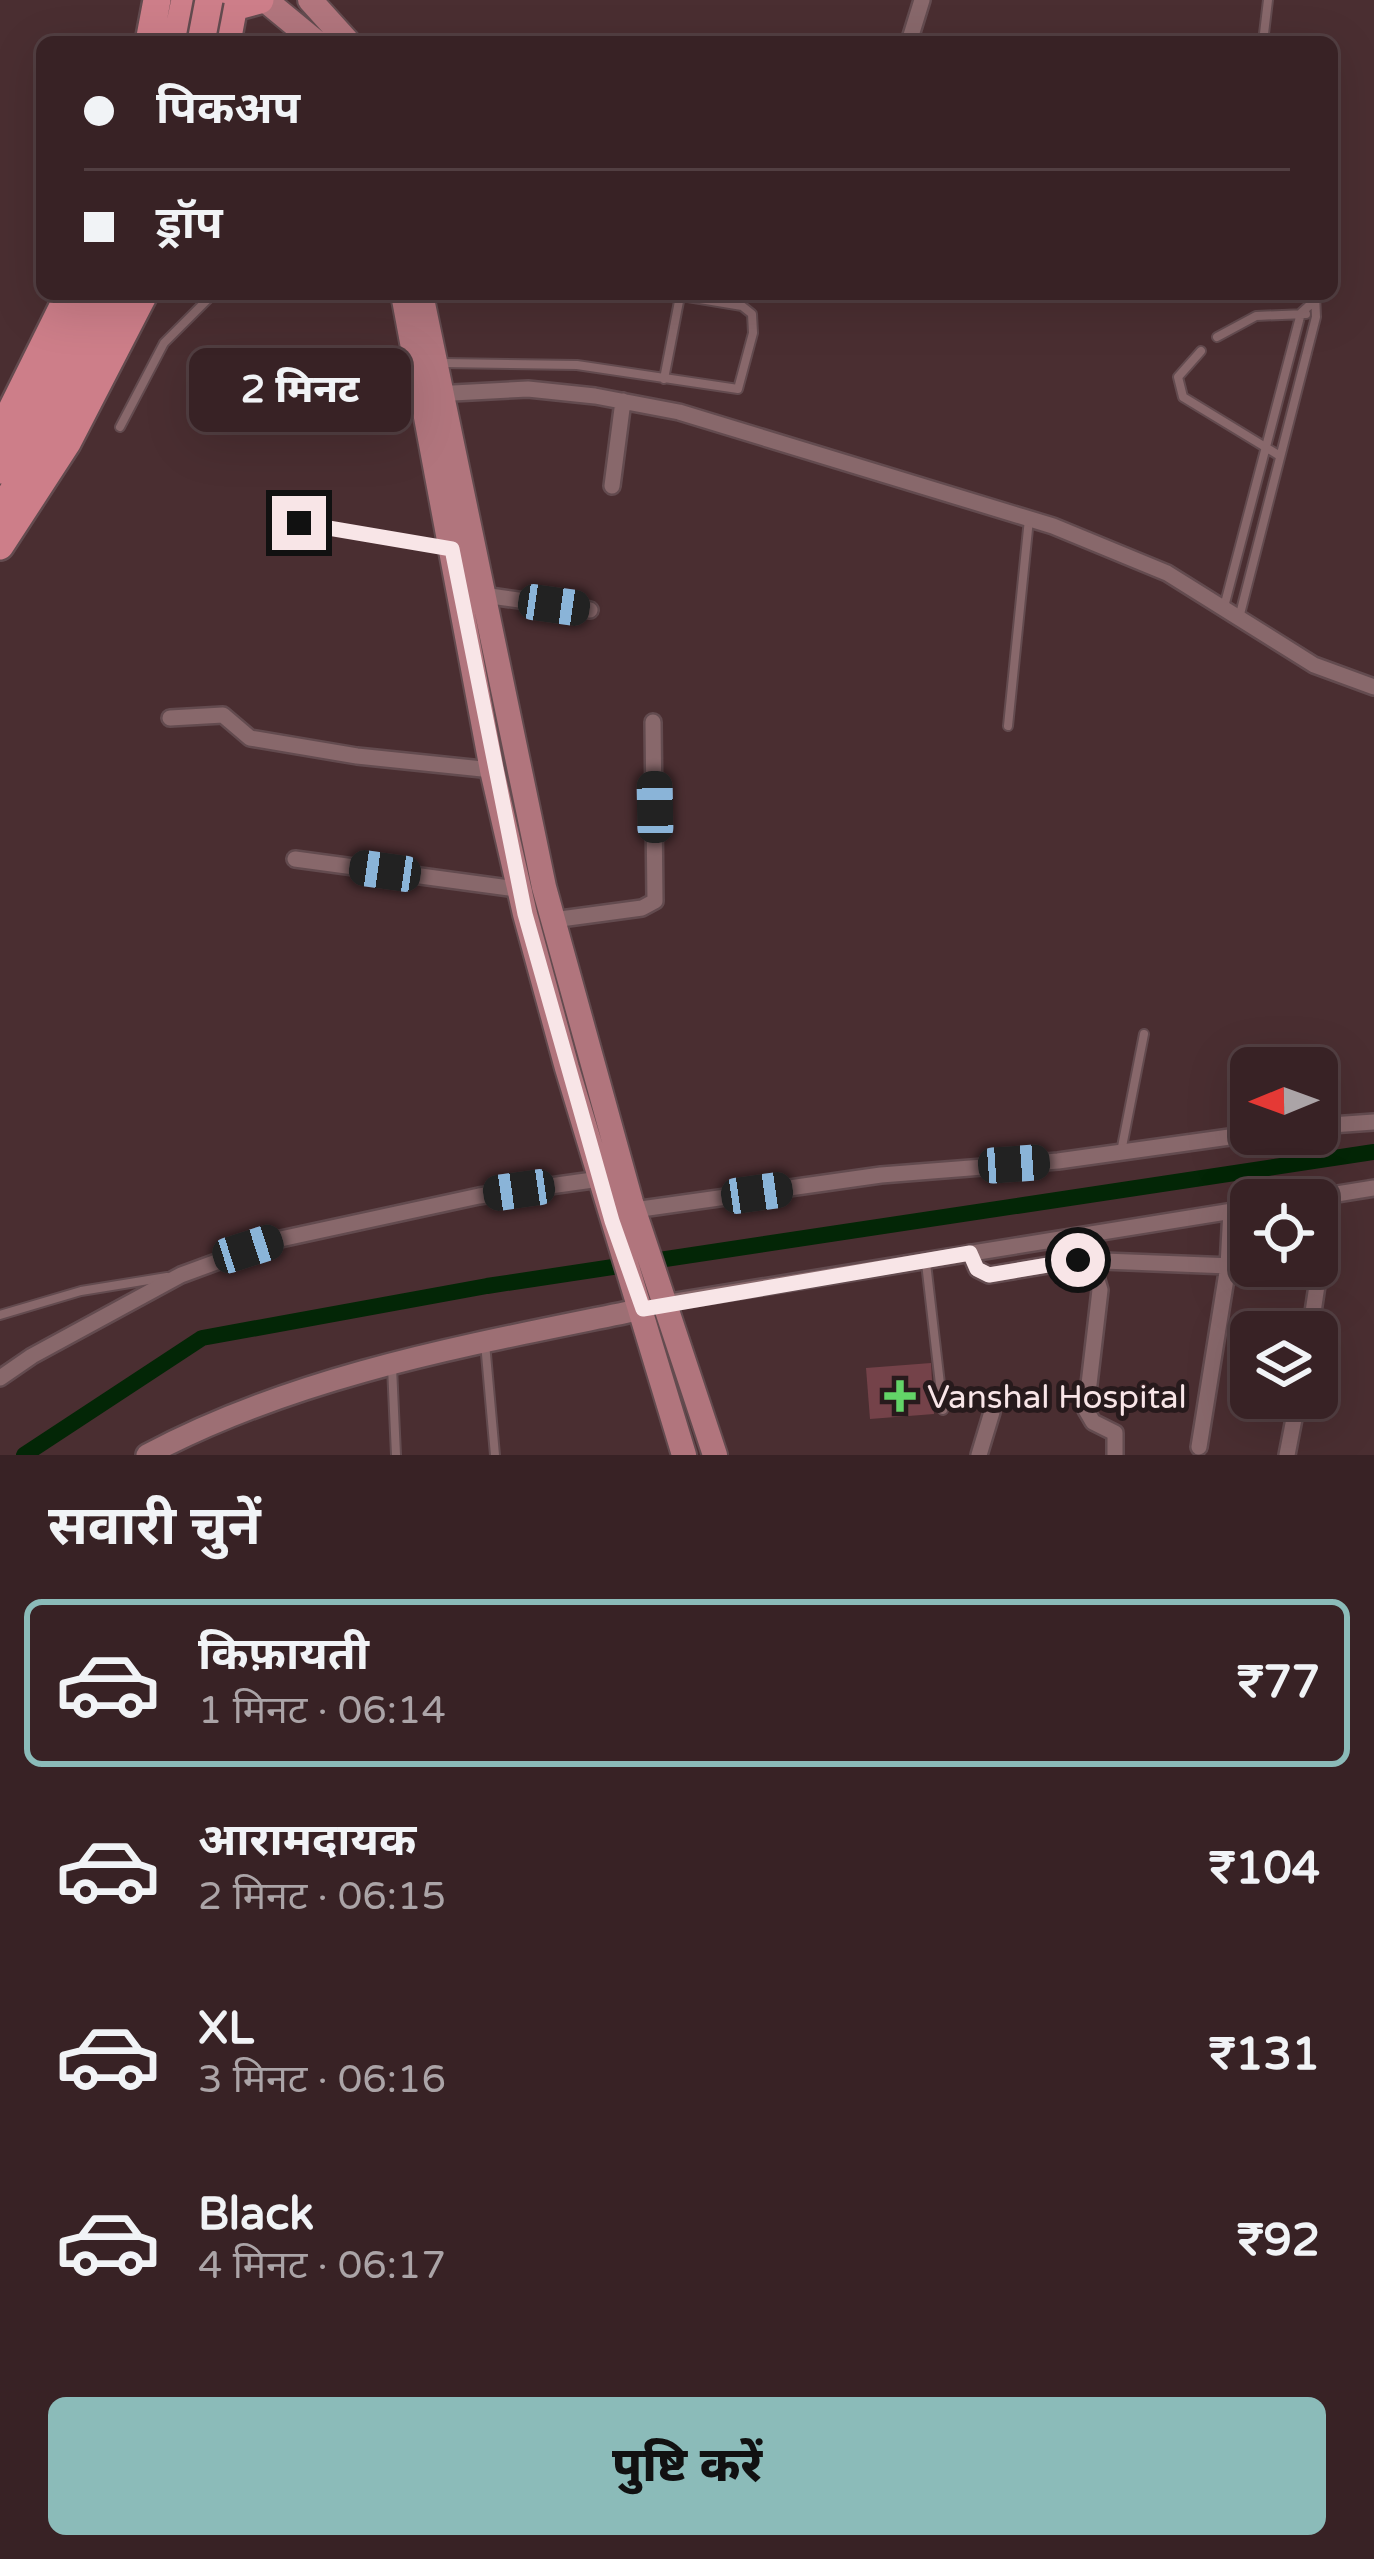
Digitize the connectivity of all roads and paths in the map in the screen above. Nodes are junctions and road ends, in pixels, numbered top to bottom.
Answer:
1 (157, 0) edge
2 (184, 0) edge
3 (194, 0) edge
4 (310, 0) edge
5 (922, 0) edge
6 (1268, 0) edge
7 (241, 1) edge
8 (150, 36) edge
9 (177, 36) edge
10 (206, 36) edge
11 (229, 36) edge
12 (305, 36) edge
13 (343, 36) edge
14 (911, 36) edge
15 (1264, 36) edge
16 (65, 300) edge
17 (90, 300) edge
18 (115, 300) edge
19 (141, 300) edge
20 (207, 300) edge
21 (405, 300) edge
22 (422, 300) edge
23 (674, 300) edge
24 (700, 300) edge
25 (1312, 300) edge
26 (1314, 300) edge
27 (1301, 313) junction
28 (1316, 317) junction
29 (1217, 337) dead end
30 (1201, 351) dead end
31 (434, 363) junction
32 (664, 379) junction
33 (430, 394) junction
34 (623, 401) junction
35 (120, 427) dead end
36 (0, 433) edge
37 (1267, 450) junction
38 (1280, 456) junction
39 (612, 486) dead end
40 (4, 493) edge
41 (1029, 519) junction
42 (299, 523) dead end
43 (0, 546) edge
44 (452, 549) junction
45 (483, 595) junction
46 (1224, 607) junction
47 (590, 610) dead end
48 (1239, 618) junction
49 (1374, 687) edge
50 (170, 718) dead end
51 (653, 722) dead end
52 (1008, 726) dead end
53 (493, 770) junction
54 (295, 859) dead end
55 (532, 888) junction
56 (553, 920) junction
57 (1144, 1034) dead end
58 (1374, 1122) edge
59 (1338, 1125) edge
60 (1230, 1136) edge
61 (1121, 1154) junction
62 (600, 1179) junction
63 (1374, 1188) edge
64 (1338, 1194) edge
65 (1230, 1211) edge
66 (627, 1216) junction
67 (1230, 1229) edge
68 (970, 1253) junction
69 (926, 1260) junction
70 (1091, 1260) junction
71 (1228, 1266) junction
72 (181, 1275) junction
73 (650, 1295) junction
74 (1314, 1311) edge
75 (0, 1315) edge
76 (485, 1342) junction
77 (392, 1364) junction
78 (0, 1378) edge
79 (943, 1410) dead end
80 (992, 1412) dead end
81 (1294, 1419) edge
82 (1199, 1447) dead end
83 (147, 1455) edge
84 (396, 1455) edge
85 (495, 1455) edge
86 (684, 1455) edge
87 (715, 1455) edge
88 (979, 1455) edge
89 (1115, 1455) edge
90 (1287, 1455) edge

1 - 8 highway
2 - 9 highway
3 - 7 highway
4 - 13 main road
5 - 14 street
6 - 15 lane
7 - 10 highway, bridge
7 - 11 highway
7 - 12 main road
16 - 36 highway
17 - 40 highway
18 - 40 highway
19 - 43 highway
20 - 35 lane
21 - 33 main road
22 - 31 main road
23 - 32 lane
24 - 32 lane
25 - 27 lane
26 - 28 lane
27 - 28 lane
27 - 29 lane
27 - 37 lane
28 - 38 lane
30 - 37 lane
31 - 32 lane
31 - 33 main road
33 - 34 street
33 - 44 main road
33 - 45 main road
34 - 39 street
34 - 41 street
37 - 38 lane
37 - 46 lane
38 - 48 lane
41 - 46 street
41 - 52 lane
42 - 44 lane
44 - 53 main road
45 - 47 street
45 - 55 main road
46 - 48 street
48 - 49 street
50 - 53 street
51 - 56 street
53 - 55 main road
54 - 55 street
55 - 56 main road
55 - 62 main road
56 - 66 main road
57 - 61 lane
58 - 59 street
60 - 61 street
61 - 66 street
62 - 66 main road
62 - 72 street
63 - 64 street
65 - 68 street
66 - 73 main road
67 - 71 street
68 - 69 street
68 - 70 street
69 - 73 street
69 - 79 lane
70 - 71 street
70 - 89 street
71 - 74 street
71 - 82 street
72 - 75 lane
72 - 78 street
73 - 76 street
73 - 86 main road
73 - 87 main road
76 - 77 street
76 - 85 lane
77 - 83 street
77 - 84 lane
80 - 88 street
81 - 90 street

